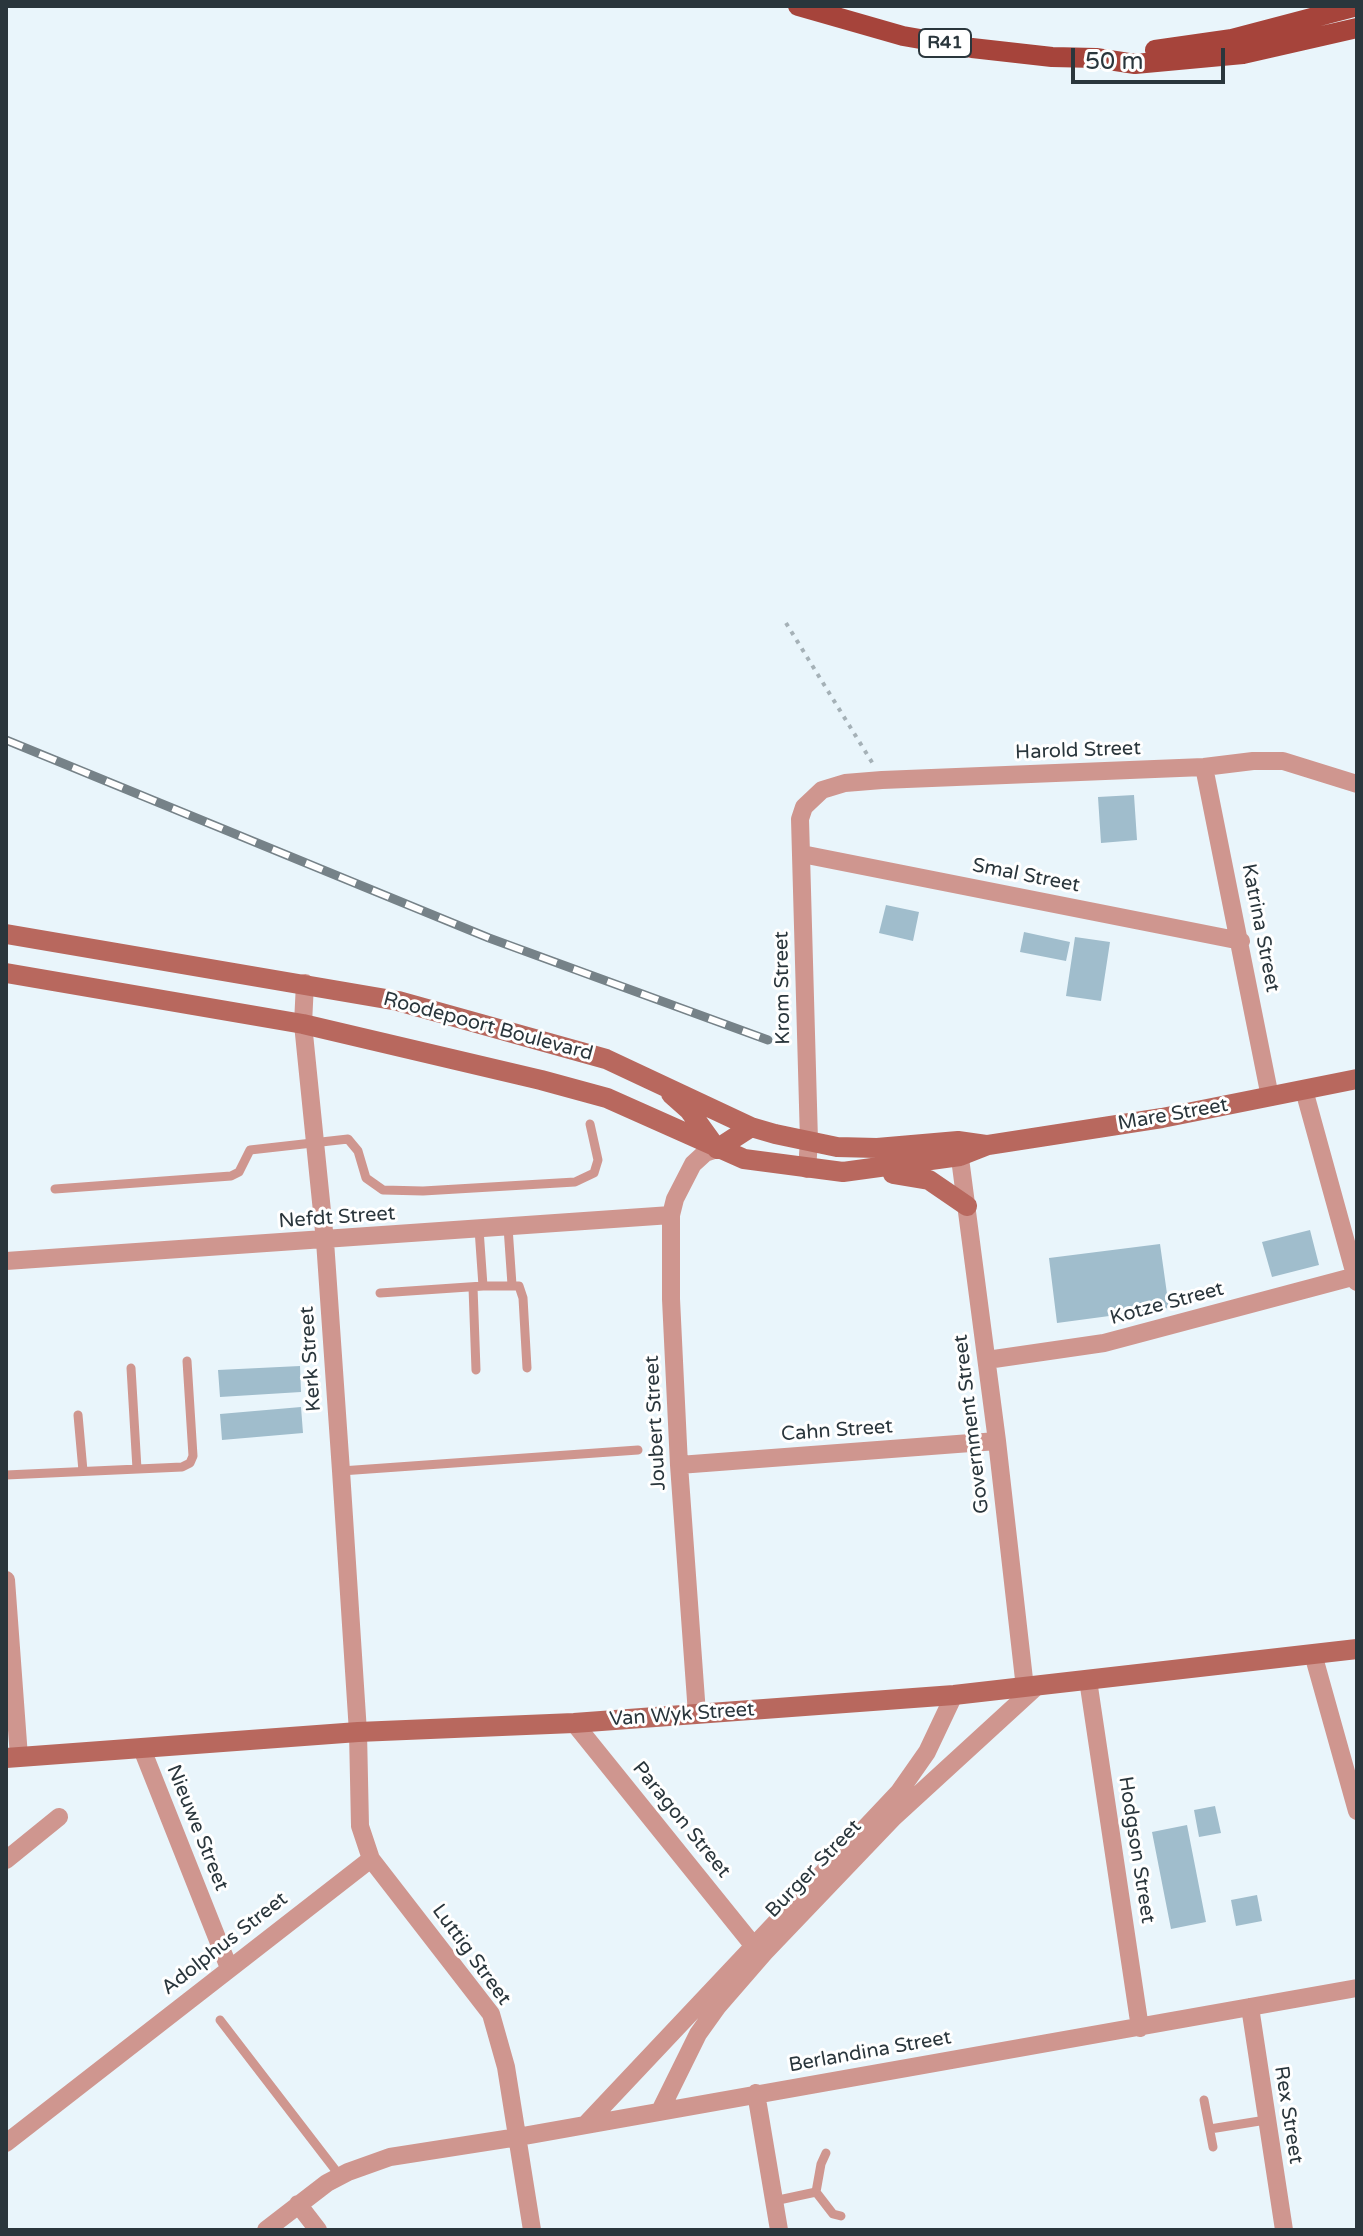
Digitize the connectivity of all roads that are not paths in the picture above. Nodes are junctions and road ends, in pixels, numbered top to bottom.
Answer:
1 (798, 6) edge
2 (1357, 6) edge
3 (1357, 28) edge
4 (1096, 58) junction
5 (1204, 767) junction
6 (1357, 784) edge
7 (804, 807) joint
8 (802, 854) junction
9 (6, 934) edge
10 (1241, 941) junction
11 (6, 973) edge
12 (305, 983) junction
13 (303, 1024) junction
14 (1357, 1079) edge
15 (655, 1081) junction
16 (1304, 1090) junction
17 (1270, 1097) junction
18 (590, 1124) dead end
19 (751, 1127) junction
20 (315, 1141) junction
21 (809, 1141) junction
22 (717, 1149) junction
23 (959, 1149) junction
24 (807, 1169) junction
25 (843, 1172) junction
26 (55, 1189) dead end
27 (967, 1206) junction
28 (671, 1215) junction
29 (508, 1227) junction
30 (479, 1229) junction
31 (325, 1241) junction
32 (6, 1261) edge
33 (1356, 1279) edge
34 (512, 1285) junction
35 (478, 1286) junction
36 (380, 1293) dead end
37 (987, 1360) junction
38 (187, 1361) dead end
39 (131, 1368) dead end
40 (527, 1368) dead end
41 (476, 1370) dead end
42 (78, 1415) dead end
43 (997, 1441) junction
44 (638, 1450) dead end
45 (679, 1465) junction
46 (137, 1469) junction
47 (83, 1471) junction
48 (341, 1471) junction
49 (6, 1475) edge
50 (6, 1580) edge
51 (1357, 1649) edge
52 (1313, 1654) junction
53 (1088, 1680) junction
54 (1031, 1687) junction
55 (954, 1695) junction
56 (697, 1714) junction
57 (574, 1723) junction
58 (358, 1732) junction
59 (142, 1749) junction
60 (12, 1757) edge
61 (1357, 1811) edge
62 (59, 1817) dead end
63 (371, 1859) junction
64 (6, 1860) edge
65 (753, 1945) junction
66 (229, 1968) junction
67 (1357, 1988) edge
68 (1250, 2007) junction
69 (220, 2020) dead end
70 (1140, 2028) junction
71 (756, 2093) junction
72 (1204, 2100) dead end
73 (660, 2111) junction
74 (1266, 2120) junction
75 (586, 2124) junction
76 (1210, 2129) junction
77 (518, 2137) junction
78 (6, 2143) edge
79 (1213, 2147) dead end
80 (826, 2153) dead end
81 (340, 2176) junction
82 (816, 2192) junction
83 (774, 2201) junction
84 (298, 2204) junction
85 (841, 2216) dead end
86 (266, 2230) edge
87 (318, 2230) edge
88 (532, 2230) edge
89 (779, 2230) edge
90 (1284, 2230) edge

1 - 4 main road, R41
2 - 4 main road, R41
3 - 4 main road, R41
5 - 6 street, Harold Street
5 - 7 street, Harold Street
5 - 10 street, Katrina Street
7 - 8 street, Krom Street
8 - 10 street, Smal Street
8 - 21 street, Krom Street
9 - 12 street, Roodepoort Boulevard
10 - 17 street, Katrina Street
11 - 13 street, Roodepoort Boulevard
12 - 13 street, Kerk Street
12 - 15 street, Roodepoort Boulevard
13 - 20 street, Kerk Street
13 - 22 street, Roodepoort Boulevard
14 - 16 street, Mare Street
15 - 19 street, Roodepoort Boulevard
15 - 22 street
16 - 17 street, Mare Street
16 - 33 street
17 - 23 street, Mare Street
18 - 20 lane
19 - 21 street, Roodepoort Boulevard
19 - 22 street
20 - 26 lane
20 - 31 street, Kerk Street
21 - 23 street, Roodepoort Boulevard
21 - 24 street, Krom Street
22 - 24 street, Roodepoort Boulevard
22 - 28 street, Joubert Street
23 - 25 street, Roodepoort Boulevard
23 - 27 street, Government Street
24 - 25 street, Roodepoort Boulevard
25 - 27 street
27 - 37 street, Government Street
28 - 29 street, Nefdt Street
28 - 45 street, Joubert Street
29 - 30 street, Nefdt Street
29 - 34 lane
30 - 31 street, Nefdt Street
30 - 35 lane
31 - 32 street, Nefdt Street
31 - 48 street, Kerk Street
33 - 37 street, Kotze Street
34 - 35 lane
34 - 40 lane
35 - 36 lane
35 - 41 lane
37 - 43 street, Government Street
38 - 46 lane
39 - 46 lane
42 - 47 lane
43 - 45 street, Cahn Street
43 - 54 street, Government Street
44 - 48 lane
45 - 56 street, Joubert Street
46 - 47 lane
47 - 49 lane
48 - 58 street, Kerk Street
50 - 60 street
51 - 52 street, Van Wyk Street
52 - 53 street, Van Wyk Street
52 - 61 street
53 - 54 street, Van Wyk Street
53 - 70 street, Hodgson Street
54 - 55 street, Van Wyk Street
54 - 73 street, Burger Street
55 - 56 street, Van Wyk Street
55 - 65 street, Burger Street
56 - 57 street, Van Wyk Street
57 - 58 street, Van Wyk Street
57 - 65 street, Paragon Street
58 - 59 street, Van Wyk Street
58 - 63 street
59 - 60 street, Van Wyk Street
59 - 66 street, Nieuwe Street
62 - 64 street
63 - 66 street, Adolphus Street
63 - 77 street, Luttig Street
65 - 75 street, Burger Street
66 - 78 street, Adolphus Street
67 - 68 street, Berlandina Street
68 - 70 street, Berlandina Street
68 - 74 street, Rex Street
69 - 81 lane
70 - 71 street, Berlandina Street
71 - 73 street, Berlandina Street
71 - 83 street
72 - 76 lane
73 - 75 street, Berlandina Street
74 - 76 lane
74 - 90 street, Rex Street
75 - 77 street, Berlandina Street
76 - 79 lane
77 - 81 street, Berlandina Street
77 - 88 street, Luttig Street
80 - 82 lane
81 - 84 street, Berlandina Street
82 - 83 lane
82 - 85 lane
83 - 89 street
84 - 86 street, Berlandina Street
84 - 87 street

